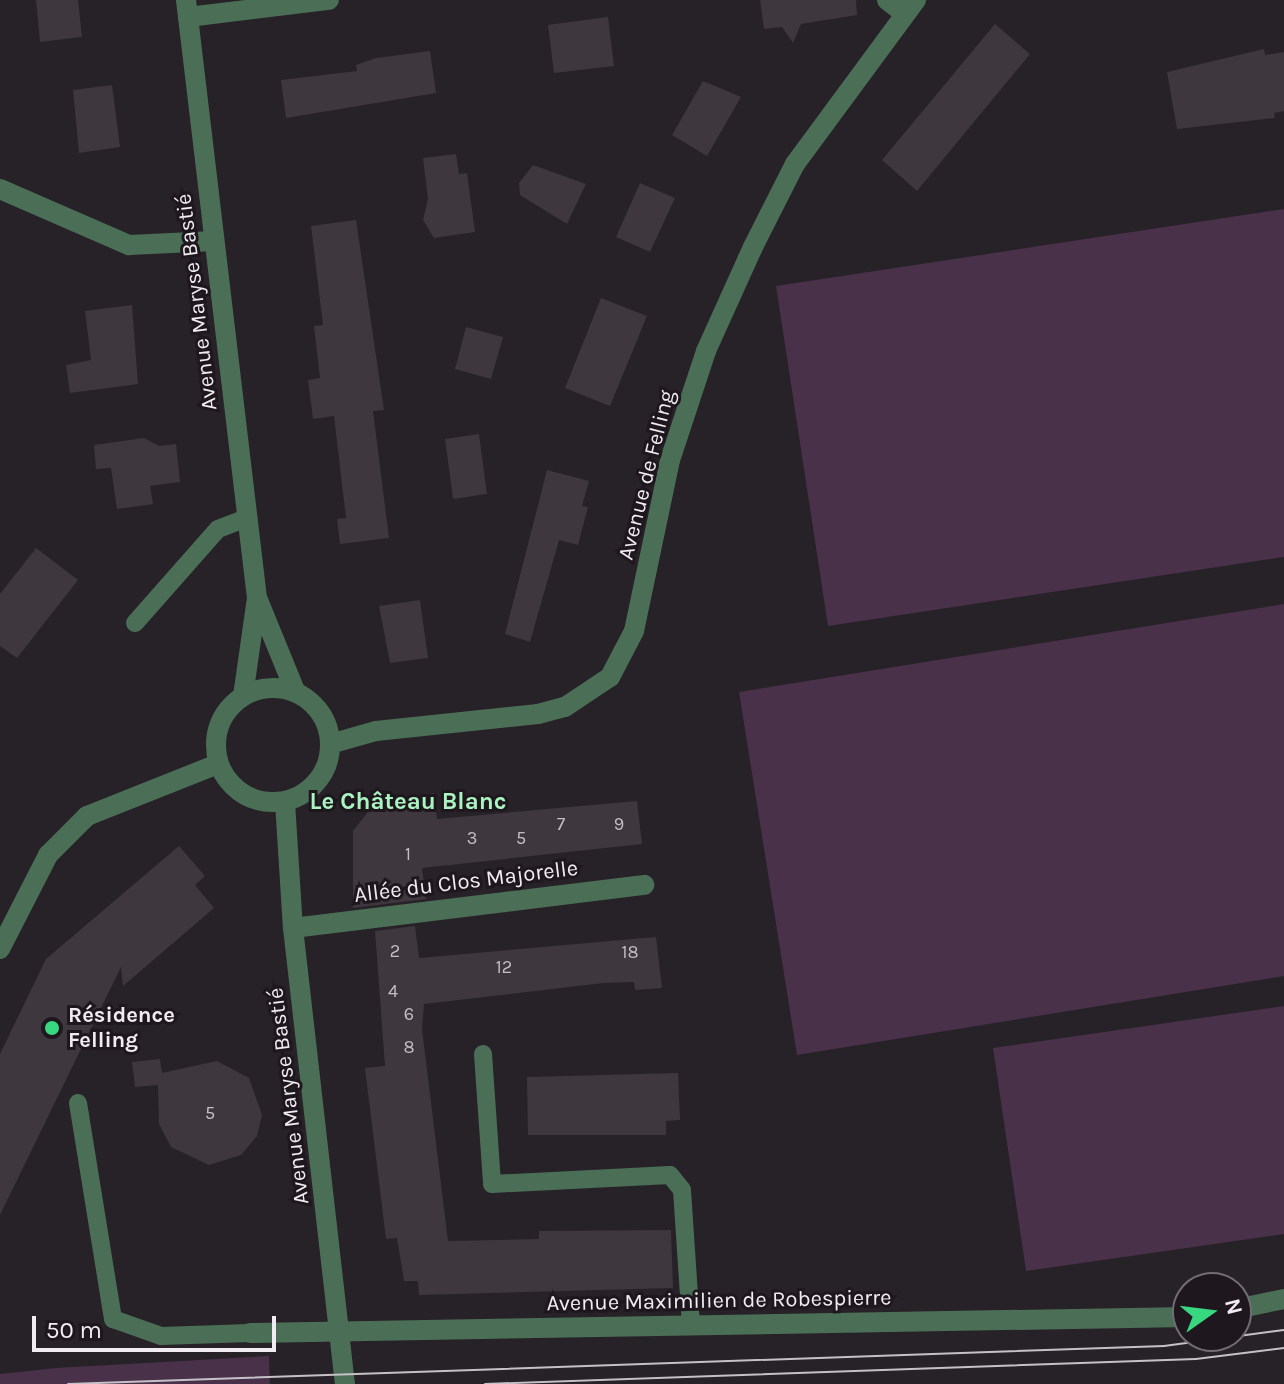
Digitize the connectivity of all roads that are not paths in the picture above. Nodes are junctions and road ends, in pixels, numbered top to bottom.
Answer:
1 (329, 0) edge
2 (887, 0) edge
3 (910, 7) edge
4 (187, 9) edge
5 (0, 189) edge
6 (214, 241) junction
7 (247, 518) junction
8 (257, 598) junction
9 (135, 623) dead end
10 (296, 693) junction
11 (243, 696) junction
12 (330, 744) junction
13 (218, 764) junction
14 (285, 802) junction
15 (644, 885) dead end
16 (293, 928) junction
17 (0, 949) edge
18 (483, 1054) dead end
19 (78, 1103) dead end
20 (1284, 1299) edge
21 (1252, 1306) edge
22 (1172, 1317) edge
23 (691, 1326) junction
24 (340, 1332) junction
25 (250, 1333) joint
26 (345, 1384) edge

1 - 4 street
2 - 3 street
3 - 12 street, Avenue de Felling
4 - 6 street, Avenue Maryse Bastié
5 - 6 street
6 - 7 street, Avenue Maryse Bastié
7 - 8 street, Avenue Maryse Bastié
7 - 9 lane
8 - 10 street, Avenue Maryse Bastié
8 - 11 street, Avenue Maryse Bastié
10 - 11 street
10 - 12 street
11 - 13 street
12 - 14 street
13 - 14 street
13 - 17 street
14 - 16 street, Avenue Maryse Bastié
15 - 16 street, Allée du Clos Majorelle
16 - 24 street, Avenue Maryse Bastié
18 - 23 lane
19 - 25 lane
20 - 21 street
22 - 23 street, Avenue Maximilien de Robespierre
23 - 24 street, Avenue Maximilien de Robespierre
24 - 25 street, Avenue Maximilien de Robespierre
24 - 26 street, Avenue Maryse Bastié

